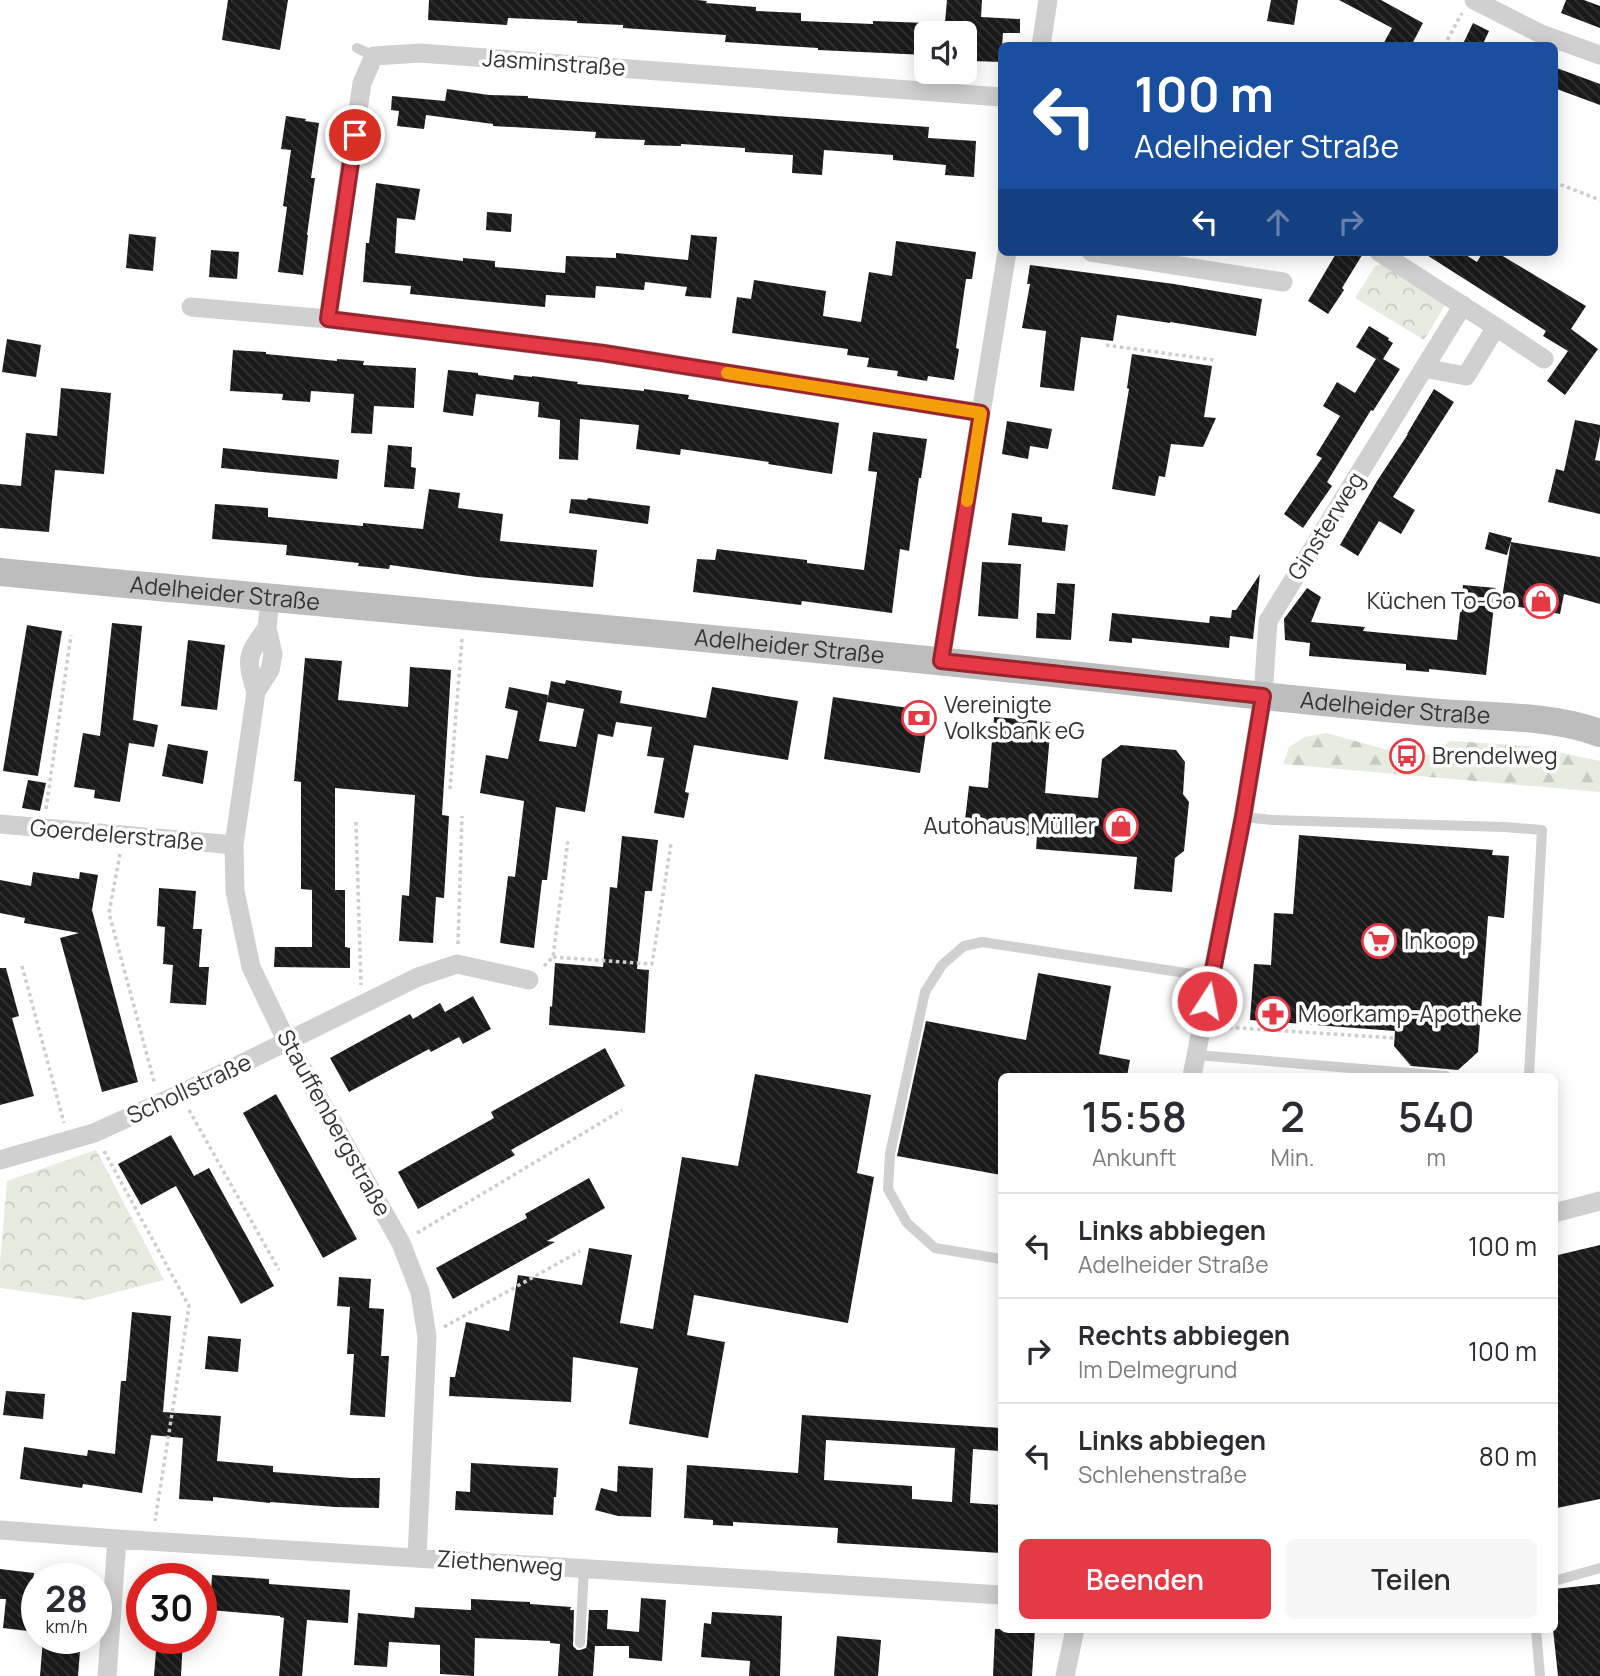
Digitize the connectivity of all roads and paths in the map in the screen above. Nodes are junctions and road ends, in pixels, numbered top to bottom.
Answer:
1 (1048, 0) edge
2 (1468, 6) edge
3 (1042, 42) edge
4 (1446, 42) edge
5 (1600, 55) edge
6 (998, 97) edge
7 (1558, 184) edge
8 (1600, 200) edge
9 (1006, 256) edge
10 (1117, 256) edge
11 (1385, 256) edge
12 (1283, 282) dead end
13 (1463, 305) junction
14 (191, 307) dead end
15 (328, 319) junction
16 (1496, 327) junction
17 (1106, 345) dead end
18 (1544, 359) dead end
19 (1214, 360) dead end
20 (1424, 368) junction
21 (981, 413) junction
22 (0, 572) edge
23 (270, 598) junction
24 (463, 615) junction
25 (71, 635) dead end
26 (941, 661) junction
27 (1263, 696) junction
28 (1593, 727) edge
29 (450, 789) dead end
30 (462, 816) dead end
31 (1243, 817) junction
32 (356, 822) dead end
33 (0, 824) edge
34 (44, 828) junction
35 (124, 835) junction
36 (568, 840) dead end
37 (671, 844) dead end
38 (233, 845) junction
39 (553, 957) junction
40 (457, 964) junction
41 (22, 966) dead end
42 (1212, 976) junction
43 (529, 980) joint
44 (361, 1005) junction
45 (1202, 1026) junction
46 (1395, 1038) dead end
47 (287, 1042) junction
48 (1197, 1055) junction
49 (1193, 1073) edge
50 (1410, 1073) edge
51 (1529, 1073) edge
52 (180, 1094) junction
53 (159, 1103) junction
54 (622, 1110) dead end
55 (94, 1133) junction
56 (69, 1140) junction
57 (0, 1160) edge
58 (1600, 1201) edge
59 (1558, 1212) edge
60 (401, 1243) junction
61 (580, 1251) dead end
62 (998, 1258) edge
63 (279, 1270) dead end
64 (427, 1337) junction
65 (0, 1530) edge
66 (117, 1539) junction
67 (152, 1541) junction
68 (417, 1558) junction
69 (584, 1569) junction
70 (1600, 1569) edge
71 (1558, 1580) edge
72 (998, 1595) edge
73 (1074, 1633) edge
74 (1536, 1633) edge
75 (580, 1643) dead end
76 (107, 1676) edge
77 (1065, 1676) edge
78 (1540, 1676) edge

1 - 3 street
2 - 4 path
2 - 5 street
6 - 15 street, Jasminstraße
7 - 8 path
9 - 21 street
10 - 12 street
11 - 13 street
13 - 16 street
13 - 20 street, Ginsterweg
14 - 15 street
15 - 21 street
16 - 18 street
16 - 20 street
17 - 19 path
20 - 27 street, Ginsterweg
21 - 26 street
22 - 23 main road, Adelheider Straße
23 - 24 main road, Adelheider Straße
23 - 38 street, Stauffenbergstraße
24 - 26 main road, Adelheider Straße
24 - 29 path
25 - 34 path
26 - 27 main road, Adelheider Straße
27 - 28 main road, Adelheider Straße
27 - 31 street
30 - 40 path
31 - 42 street
31 - 51 lane
32 - 44 path
33 - 34 street, Goerdelerstraße
34 - 35 street, Goerdelerstraße
35 - 38 street, Goerdelerstraße
35 - 53 path
36 - 39 path
37 - 39 path
38 - 47 street, Stauffenbergstraße
39 - 43 path
40 - 43 street
40 - 44 street, Schollstraße
41 - 56 path
42 - 45 street
42 - 62 lane
44 - 47 street, Schollstraße
45 - 46 path
45 - 48 street
47 - 52 street, Schollstraße
47 - 60 street, Stauffenbergstraße
48 - 49 street
48 - 50 lane
52 - 53 street, Schollstraße
52 - 63 path
53 - 55 street, Schollstraße
54 - 60 path
55 - 56 street, Schollstraße
55 - 67 path
56 - 57 street, Schollstraße
58 - 59 street
60 - 64 street, Stauffenbergstraße
61 - 64 path
64 - 68 street, Stauffenbergstraße
65 - 66 street, Ziethenweg
66 - 67 street, Ziethenweg
66 - 76 street
67 - 68 street, Ziethenweg
68 - 69 street, Ziethenweg
69 - 72 street, Ziethenweg
69 - 75 lane
70 - 71 lane
73 - 77 street
74 - 78 lane

